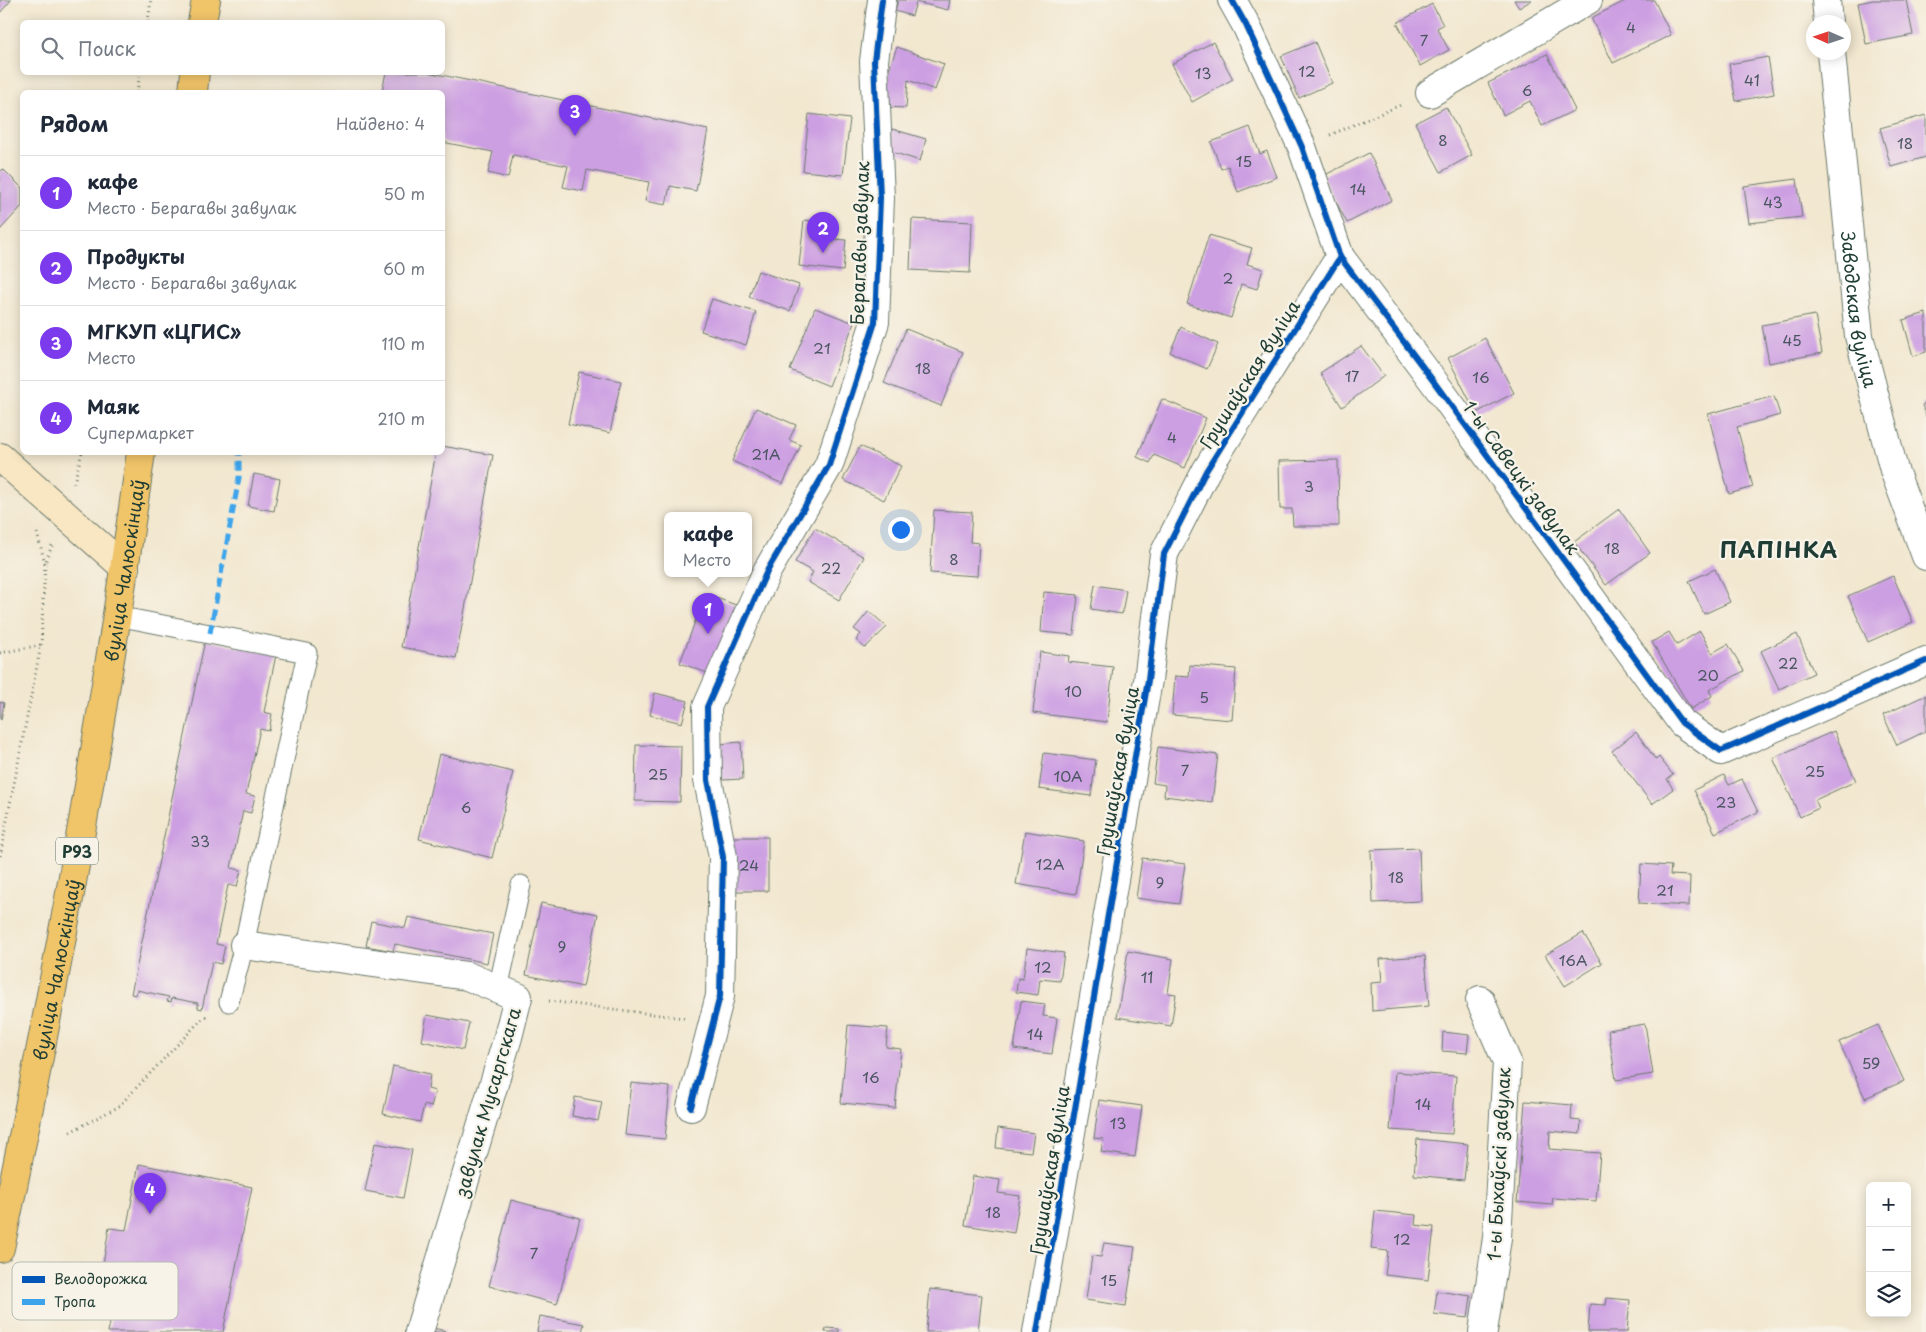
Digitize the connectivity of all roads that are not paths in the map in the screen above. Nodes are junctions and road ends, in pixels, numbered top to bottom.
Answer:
1 (882, 0) edge
2 (1232, 0) edge
3 (1588, 0) edge
4 (1826, 0) edge
5 (1827, 15) edge
6 (1832, 60) edge
7 (195, 75) edge
8 (192, 90) edge
9 (1430, 93) road end
10 (1340, 257) junction
11 (142, 455) edge
12 (0, 457) edge
13 (1926, 556) edge
14 (125, 568) junction
15 (117, 616) junction
16 (1926, 662) edge
17 (521, 885) dead end
18 (244, 945) junction
19 (508, 992) junction
20 (1480, 1000) dead end
21 (229, 1002) road end
22 (691, 1107) dead end
23 (0, 1248) edge
24 (419, 1332) edge
25 (1037, 1332) edge
26 (1482, 1332) edge

1 - 22 street, Берагавы завулак
2 - 10 street, 1-ы Савецкі завулак
3 - 9 street
4 - 5 street
6 - 13 street, Заводская вуліца
7 - 8 main road
10 - 16 street, 1-ы Савецкі завулак
10 - 25 street, Грушаўская вуліца
11 - 14 main road, вуліца Чалюскінцаў / Р93
12 - 14 street
14 - 15 main road, вуліца Чалюскінцаў / Р93
15 - 18 lane
15 - 23 main road, вуліца Чалюскінцаў / Р93
17 - 19 lane
18 - 19 street, завулак Мусаргскага
18 - 21 lane
19 - 24 street, завулак Мусаргскага
20 - 26 street, 1-ы Быхаўскі завулак

